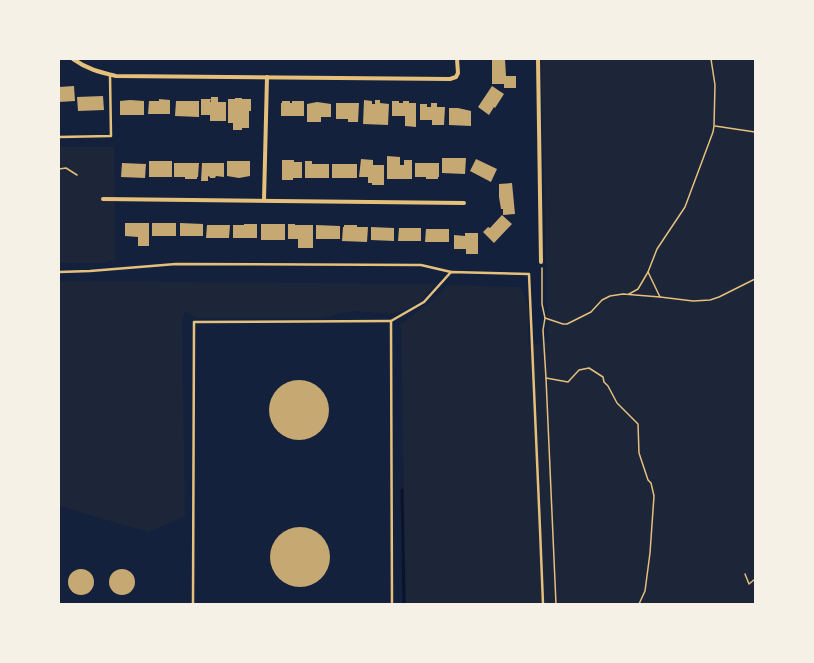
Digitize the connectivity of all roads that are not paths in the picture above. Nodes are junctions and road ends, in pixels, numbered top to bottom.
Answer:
1 (73, 59) edge
2 (457, 59) edge
3 (538, 59) edge
4 (110, 75) junction
5 (266, 77) junction
6 (59, 138) edge
7 (103, 199) dead end
8 (264, 200) junction
9 (464, 202) dead end
10 (541, 262) road end
11 (59, 272) edge
12 (451, 272) junction
13 (391, 321) junction
14 (193, 604) edge
15 (392, 604) edge
16 (543, 604) edge

1 - 4 street
2 - 5 street
3 - 10 street
4 - 5 street
4 - 6 lane
5 - 8 street
7 - 8 street
8 - 9 street
11 - 12 lane
12 - 13 lane
12 - 16 lane
13 - 14 lane
13 - 15 lane

